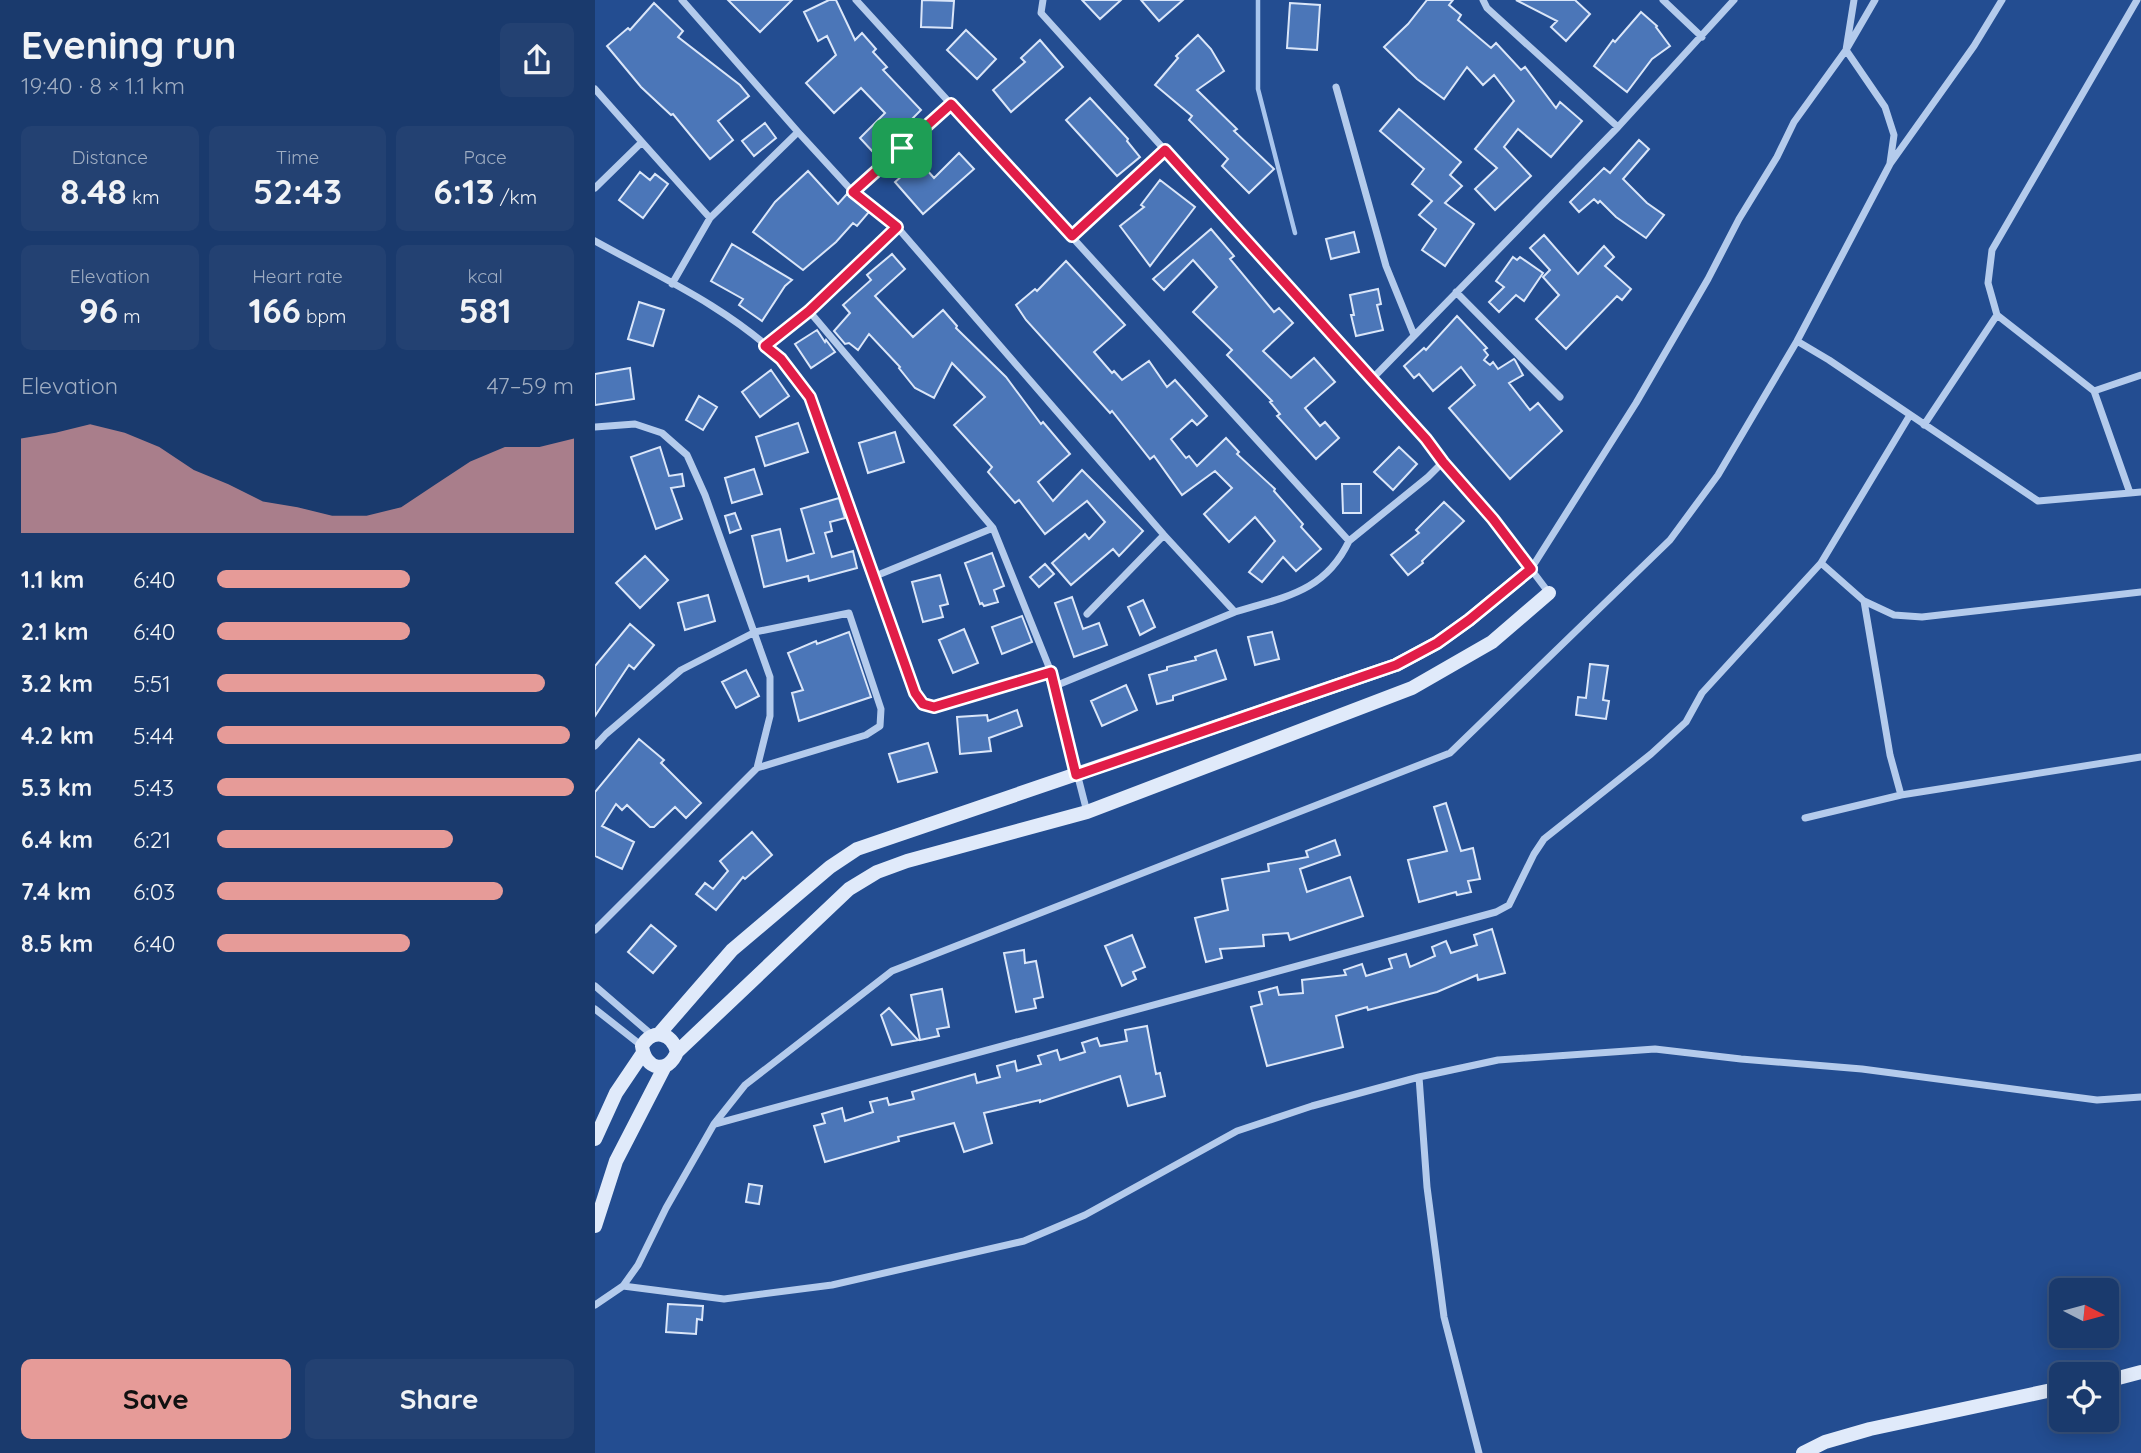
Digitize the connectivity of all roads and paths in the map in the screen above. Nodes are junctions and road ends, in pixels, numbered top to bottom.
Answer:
1 (682, 0) edge
2 (1043, 0) edge
3 (1483, 0) edge
4 (1663, 0) edge
5 (1734, 0) edge
6 (1854, 0) edge
7 (1875, 0) edge
8 (2003, 0) edge
9 (2137, 0) edge
10 (861, 2) edge
11 (1702, 37) junction
12 (1846, 50) junction
13 (1336, 87) dead end
14 (595, 89) edge
15 (951, 104) junction
16 (1618, 127) junction
17 (798, 132) junction
18 (642, 142) junction
19 (1165, 150) junction
20 (1890, 164) junction
21 (595, 188) edge
22 (853, 192) junction
23 (710, 218) junction
24 (897, 227) junction
25 (1072, 236) junction
26 (595, 241) edge
27 (672, 284) junction
28 (1456, 292) junction
29 (809, 311) junction
30 (1997, 315) junction
31 (1414, 335) junction
32 (1797, 341) junction
33 (765, 346) junction
34 (2141, 375) edge
35 (1372, 379) junction
36 (2094, 391) junction
37 (1560, 397) dead end
38 (1910, 415) junction
39 (1924, 425) junction
40 (595, 427) edge
41 (1443, 462) junction
42 (2141, 492) edge
43 (2130, 493) junction
44 (993, 528) junction
45 (1164, 535) junction
46 (1349, 541) junction
47 (1821, 562) junction
48 (1531, 569) junction
49 (873, 577) junction
50 (2141, 592) edge
51 (1549, 593) joint
52 (1864, 601) junction
53 (1235, 612) junction
54 (1087, 614) dead end
55 (755, 632) junction
56 (1051, 672) junction
57 (1055, 686) junction
58 (595, 746) edge
59 (2141, 757) edge
60 (757, 768) junction
61 (1076, 775) junction
62 (1901, 794) junction
63 (1087, 812) junction
64 (1805, 818) dead end
65 (595, 930) edge
66 (595, 986) edge
67 (595, 1009) edge
68 (649, 1042) junction
69 (677, 1052) junction
70 (665, 1066) junction
71 (1419, 1077) junction
72 (2141, 1097) edge
73 (714, 1124) junction
74 (595, 1139) edge
75 (595, 1226) edge
76 (623, 1286) junction
77 (595, 1305) edge
78 (2141, 1373) edge
79 (2119, 1378) edge
80 (2049, 1391) edge
81 (1479, 1453) edge
82 (1803, 1453) edge

1 - 17 street
2 - 19 street
3 - 16 street
4 - 11 street
5 - 11 street
6 - 12 street
7 - 12 street
8 - 20 street
9 - 30 street
10 - 15 street
11 - 16 street
12 - 20 street
12 - 48 street
13 - 31 street
14 - 18 street
15 - 22 street
15 - 25 street
16 - 28 street
17 - 22 street
17 - 23 street
18 - 21 street
18 - 23 street
19 - 25 street
19 - 35 street
20 - 32 street
22 - 24 street
23 - 27 street
24 - 29 street
24 - 45 street
25 - 46 street
26 - 27 street
27 - 33 street
28 - 31 street
28 - 37 street
29 - 33 street
29 - 44 street
30 - 36 street
30 - 39 street
31 - 35 street
32 - 38 street
32 - 73 street
33 - 49 street
34 - 36 street
35 - 41 street
36 - 43 street
38 - 39 street
38 - 47 street
39 - 43 street
40 - 55 street
41 - 46 street
41 - 48 street
42 - 43 street
44 - 49 street
44 - 56 street
45 - 53 street
45 - 54 street
46 - 53 street
47 - 52 street
47 - 73 street
48 - 51 street
48 - 61 street
49 - 56 street
50 - 52 street
51 - 63 street
52 - 62 street
53 - 57 street
55 - 58 street
55 - 60 street
55 - 60 street
56 - 57 street
57 - 61 street
59 - 62 street
60 - 65 street
61 - 63 street
61 - 68 street
62 - 64 street
63 - 69 street
66 - 68 street
67 - 68 street
68 - 69 street
68 - 70 street
68 - 74 street
69 - 70 street
70 - 75 street
71 - 72 street
71 - 76 street
71 - 81 street
73 - 76 street
76 - 77 street
78 - 79 street
80 - 82 street

